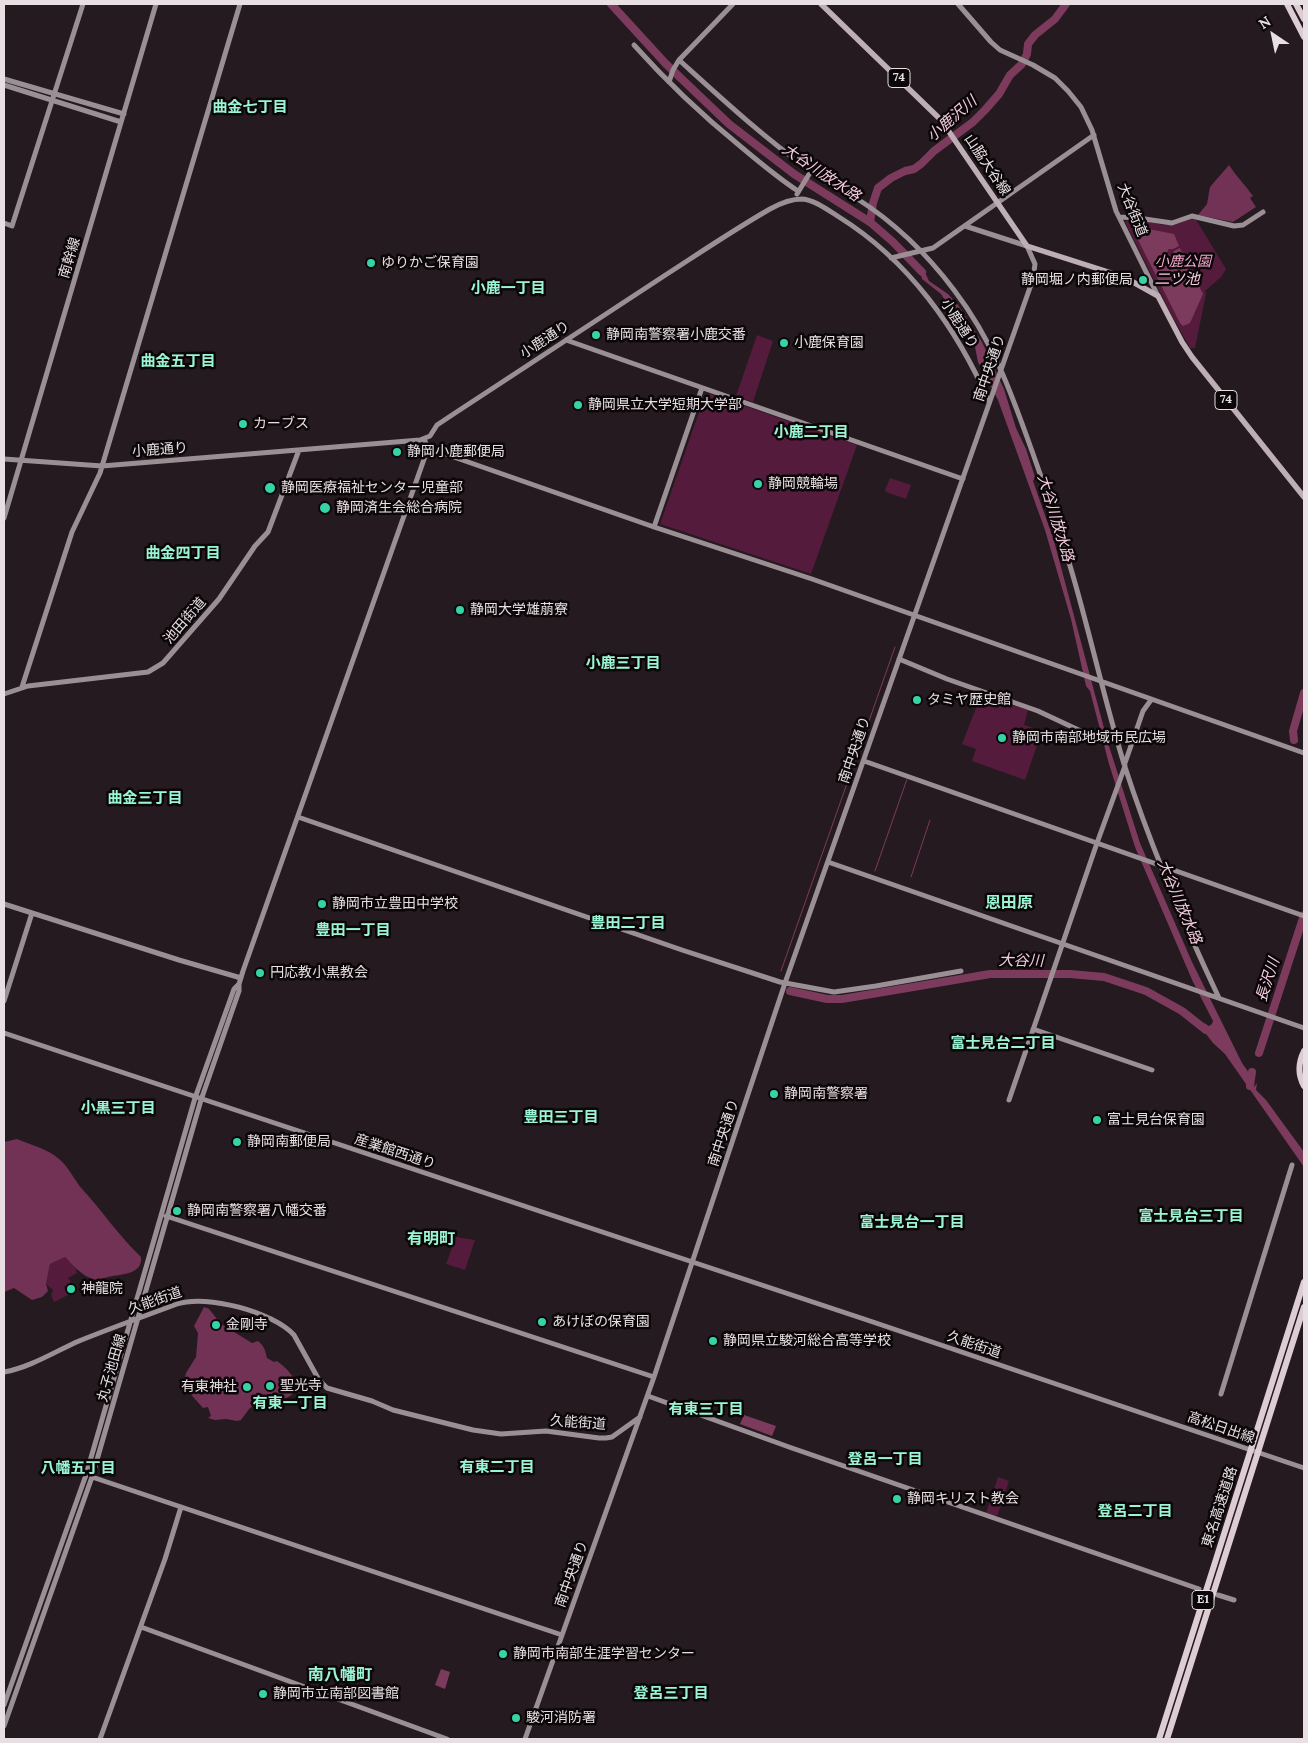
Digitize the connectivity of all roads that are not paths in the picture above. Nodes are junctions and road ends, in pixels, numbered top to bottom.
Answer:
1 (83, 4) edge
2 (156, 4) edge
3 (240, 4) edge
4 (733, 4) edge
5 (821, 4) edge
6 (958, 4) edge
7 (1287, 4) edge
8 (1296, 4) edge
9 (1304, 19) edge
10 (1304, 37) edge
11 (634, 45) dead end
12 (679, 60) junction
13 (4, 79) edge
14 (669, 82) junction
15 (4, 85) edge
16 (54, 94) junction
17 (52, 101) junction
18 (124, 114) junction
19 (121, 122) junction
20 (1094, 135) junction
21 (811, 171) junction
22 (799, 189) junction
23 (796, 199) junction
24 (997, 203) junction
25 (1263, 212) dead end
26 (1119, 217) junction
27 (4, 224) edge
28 (965, 226) junction
29 (1027, 246) junction
30 (921, 251) junction
31 (891, 258) junction
32 (1158, 296) junction
33 (566, 340) junction
34 (1002, 368) junction
35 (702, 388) junction
36 (989, 402) junction
37 (424, 439) junction
38 (428, 448) junction
39 (299, 450) junction
40 (4, 459) edge
41 (21, 461) junction
42 (102, 466) junction
43 (963, 479) junction
44 (1304, 497) edge
45 (4, 518) edge
46 (654, 527) junction
47 (914, 615) junction
48 (899, 659) junction
49 (1100, 682) junction
50 (22, 688) junction
51 (4, 694) edge
52 (1151, 700) junction
53 (1093, 734) dead end
54 (1304, 753) edge
55 (864, 761) junction
56 (1125, 767) junction
57 (298, 817) junction
58 (1097, 843) junction
59 (828, 862) junction
60 (1160, 864) junction
61 (4, 904) edge
62 (32, 913) junction
63 (1303, 915) edge
64 (1062, 943) junction
65 (961, 971) dead end
66 (241, 978) junction
67 (785, 984) junction
68 (1217, 998) junction
69 (4, 1001) edge
70 (1304, 1028) edge
71 (1033, 1029) junction
72 (222, 1030) junction
73 (4, 1033) edge
74 (1304, 1052) edge
75 (1152, 1070) dead end
76 (1304, 1086) edge
77 (195, 1098) junction
78 (201, 1100) junction
79 (1009, 1100) dead end
80 (1292, 1165) dead end
81 (167, 1216) junction
82 (159, 1220) junction
83 (693, 1263) junction
84 (1304, 1282) edge
85 (1304, 1307) edge
86 (137, 1319) junction
87 (129, 1322) junction
88 (4, 1372) edge
89 (654, 1377) junction
90 (1221, 1394) dead end
91 (648, 1396) junction
92 (1130, 1408) joint
93 (640, 1416) junction
94 (1251, 1462) junction
95 (1304, 1468) edge
96 (92, 1477) junction
97 (181, 1507) junction
98 (1199, 1589) dead end
99 (1218, 1595) dead end
100 (1234, 1600) dead end
101 (141, 1627) junction
102 (562, 1635) junction
103 (4, 1705) edge
104 (4, 1726) edge
105 (100, 1739) edge
106 (447, 1739) edge
107 (525, 1739) edge
108 (1159, 1739) edge
109 (1167, 1739) edge

1 - 16 street
2 - 18 street, 南幹線
3 - 42 street
4 - 12 street
5 - 24 main road, 山脇大谷線 / 74
6 - 20 street, 大谷街道
7 - 10 highway
8 - 9 highway
11 - 14 street
12 - 14 street
12 - 21 street
13 - 16 street
14 - 22 street
15 - 17 street
16 - 17 street
16 - 18 street
17 - 19 street
17 - 27 street
18 - 19 street, 南幹線
19 - 41 street, 南幹線
20 - 24 street
20 - 26 street, 大谷街道
21 - 22 street
21 - 30 street
22 - 23 street
23 - 31 street, 小鹿通り
23 - 33 street, 小鹿通り
24 - 28 street
24 - 29 main road, 山脇大谷線 / 74
25 - 26 street
26 - 32 street, 大谷街道
28 - 29 street
28 - 30 street
29 - 32 main road
29 - 34 street, 南中央通り
30 - 31 street
30 - 34 street
31 - 36 street, 小鹿通り
32 - 44 main road, 大谷街道 / 74
33 - 35 street
33 - 37 street, 小鹿通り
34 - 36 street, 南中央通り
34 - 49 street
35 - 43 street
35 - 46 street
36 - 43 street, 南中央通り
37 - 38 street
37 - 39 street, 小鹿通り
38 - 46 street
38 - 57 street, 丸子池田線
39 - 42 street, 小鹿通り
39 - 50 street, 池田街道
40 - 41 street, 小鹿通り
41 - 42 street, 小鹿通り
41 - 45 street, 南幹線
42 - 50 street
43 - 47 street, 南中央通り
46 - 47 street
47 - 48 street, 南中央通り
47 - 49 street
48 - 53 street
48 - 55 street, 南中央通り
49 - 52 street
49 - 56 street
50 - 51 street, 池田街道
52 - 54 street
52 - 56 street
55 - 58 street
55 - 59 street, 南中央通り
56 - 58 street
56 - 60 street
57 - 66 street, 丸子池田線
57 - 67 street
58 - 60 street
58 - 64 street
59 - 64 street
59 - 67 street, 南中央通り
60 - 63 street
60 - 68 street
61 - 62 street
62 - 66 street
62 - 69 street
64 - 68 street
64 - 71 street
65 - 67 street
66 - 72 street, 丸子池田線
67 - 83 street, 南中央通り
68 - 70 street
71 - 75 street
71 - 79 street
72 - 77 street, 丸子池田線
72 - 78 street, 丸子池田線
73 - 77 street, 産業館西通り
74 - 76 highway
77 - 78 street, 産業館西通り
77 - 82 street, 丸子池田線
78 - 81 street, 丸子池田線
78 - 83 street, 産業館西通り
80 - 90 street
81 - 82 street
81 - 86 street, 丸子池田線
81 - 89 street
82 - 87 street, 丸子池田線
83 - 89 street
83 - 92 street, 久能街道
84 - 94 highway, 東名高速道路 / E1
85 - 94 highway, 東名高速道路 / E1
86 - 87 street, 久能街道
86 - 93 street, 久能街道
86 - 96 street, 丸子池田線
87 - 88 street, 久能街道
87 - 103 street, 丸子池田線
89 - 91 street
91 - 93 street
91 - 98 street
92 - 95 street, 高松日出線
93 - 102 street, 南中央通り
94 - 108 highway, 東名高速道路 / E1
94 - 109 highway, 東名高速道路 / E1
96 - 97 street
96 - 104 street, 丸子池田線
97 - 101 street
97 - 102 street
99 - 100 street
101 - 105 street
101 - 106 street
102 - 107 street, 南中央通り

